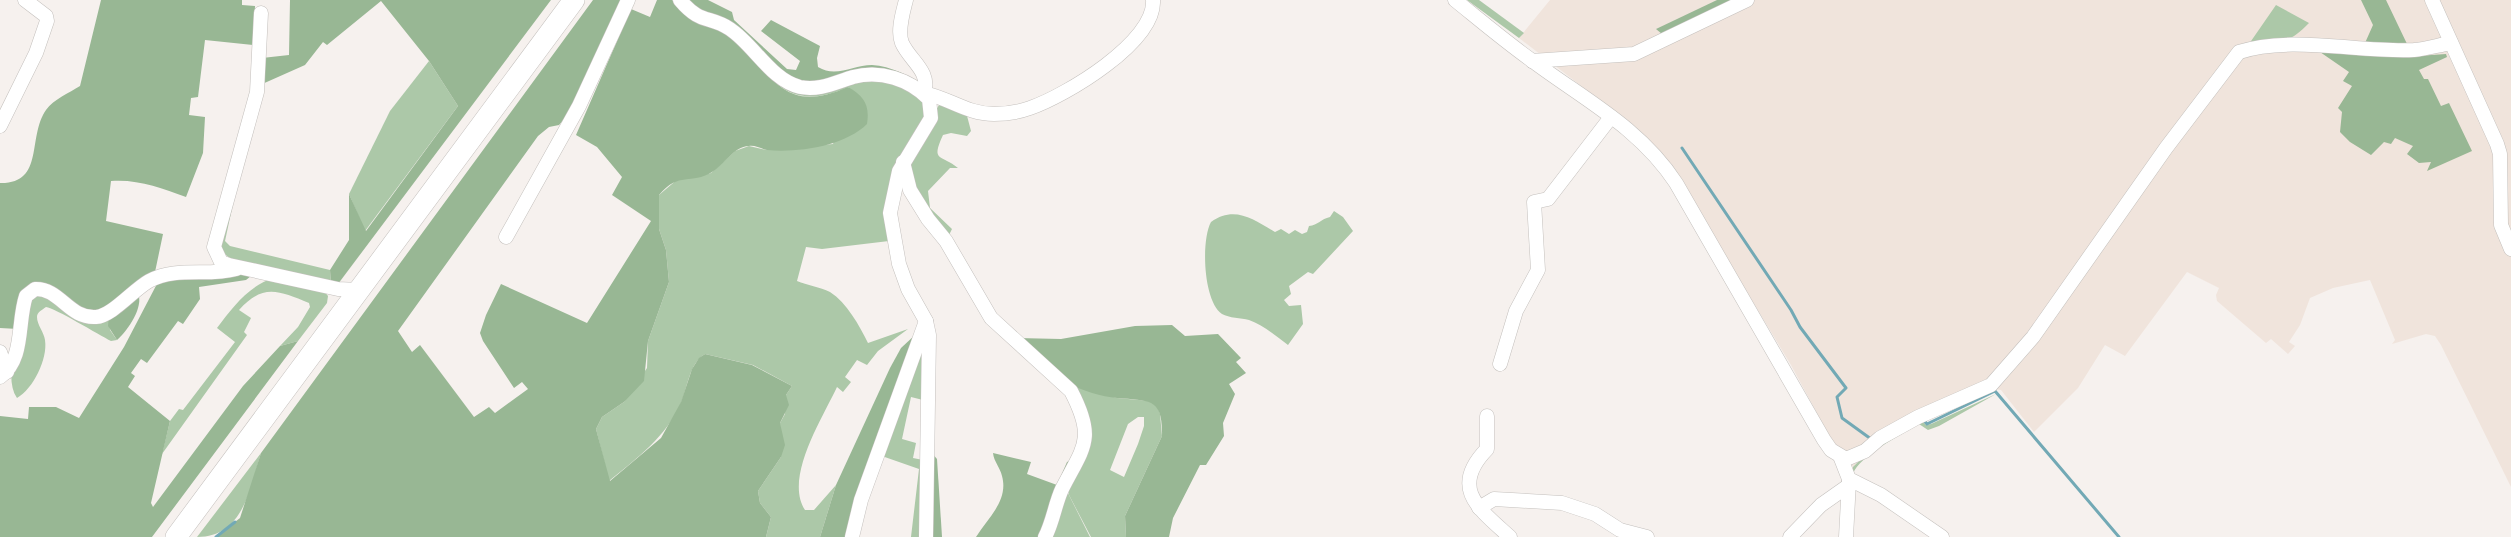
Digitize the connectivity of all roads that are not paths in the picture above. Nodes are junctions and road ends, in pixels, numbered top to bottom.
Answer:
1 (25, 0) edge
2 (574, 0) edge
3 (628, 0) edge
4 (680, 0) edge
5 (906, 0) edge
6 (1153, 0) edge
7 (1455, 0) edge
8 (1748, 0) edge
9 (2432, 0) edge
10 (261, 13) dead end
11 (2451, 43) junction
12 (1532, 61) junction
13 (924, 93) junction
14 (1611, 117) junction
15 (0, 126) edge
16 (903, 162) junction
17 (506, 237) dead end
18 (2511, 249) edge
19 (241, 267) junction
20 (358, 290) junction
21 (926, 321) junction
22 (0, 352) edge
23 (1500, 364) dead end
24 (3, 374) edge
25 (1487, 416) dead end
26 (1840, 456) junction
27 (1849, 482) junction
28 (1479, 508) junction
29 (1620, 534) edge
30 (176, 537) edge
31 (852, 537) edge
32 (926, 537) edge
33 (1045, 537) edge
34 (1510, 537) edge
35 (1647, 537) edge
36 (1790, 537) edge
37 (1846, 537) edge
38 (1942, 537) edge

1 - 15 street
2 - 20 highway
3 - 17 street
4 - 13 street
5 - 13 street
6 - 13 street
7 - 12 street
8 - 12 street
9 - 11 street
10 - 19 street
11 - 18 street
11 - 26 street
12 - 14 street
13 - 16 street
14 - 23 street
14 - 26 street
16 - 21 street
16 - 33 street
19 - 20 street
19 - 24 street
20 - 30 highway
21 - 31 street
21 - 32 street
22 - 24 street
25 - 28 street
26 - 27 street
27 - 36 street
27 - 37 street
27 - 38 street
28 - 29 street
28 - 34 street
29 - 35 street

